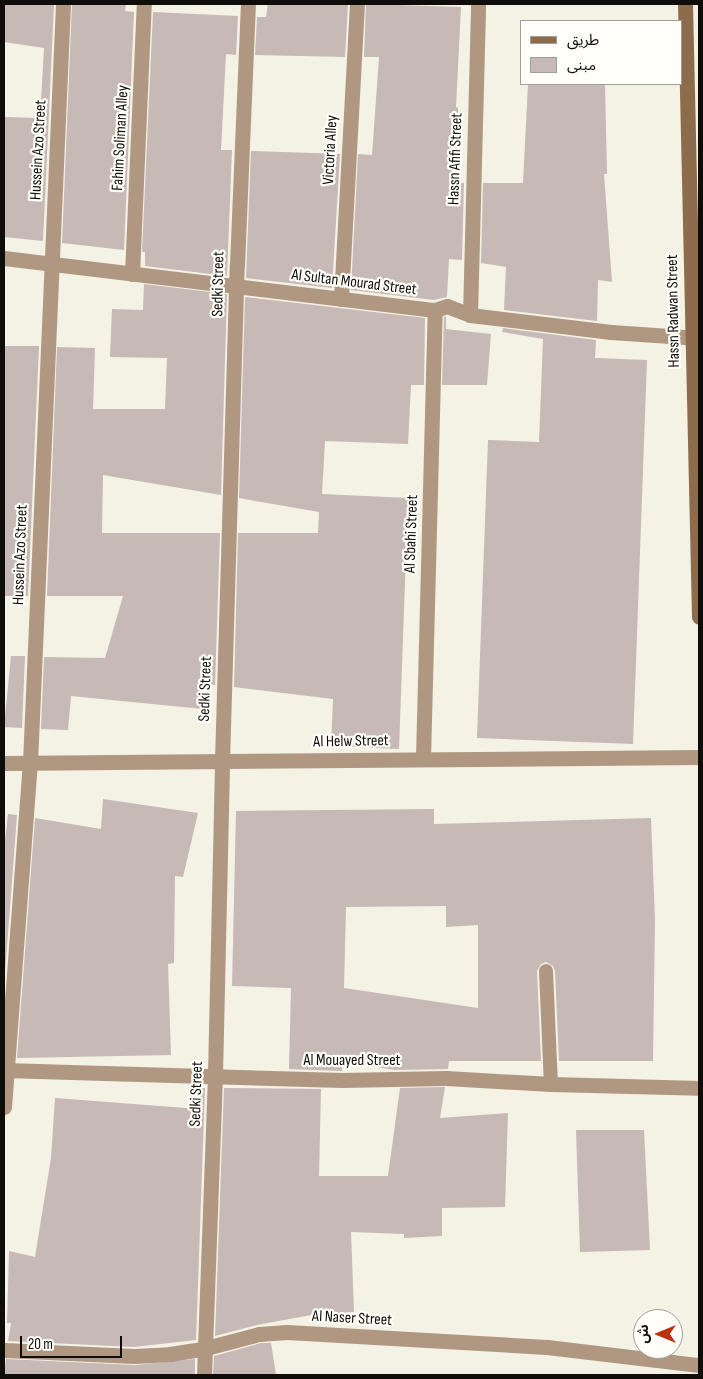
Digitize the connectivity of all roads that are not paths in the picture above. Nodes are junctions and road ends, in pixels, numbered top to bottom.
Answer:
1 (63, 4) edge
2 (144, 4) edge
3 (248, 4) edge
4 (357, 4) edge
5 (478, 4) edge
6 (686, 4) edge
7 (4, 258) edge
8 (52, 264) junction
9 (132, 274) junction
10 (236, 286) junction
11 (341, 299) junction
12 (435, 310) junction
13 (470, 315) junction
14 (696, 338) edge
15 (699, 617) edge
16 (699, 757) edge
17 (423, 758) junction
18 (222, 761) junction
19 (4, 763) edge
20 (30, 763) junction
21 (546, 971) dead end
22 (5, 1070) edge
23 (215, 1075) junction
24 (551, 1084) junction
25 (699, 1088) edge
26 (4, 1107) edge
27 (206, 1348) junction
28 (4, 1350) edge
29 (699, 1365) edge
30 (204, 1375) edge

1 - 8 street, Hussein Azo Street
2 - 9 street, Fahim Soliman Alley
3 - 10 street, Sedki Street
4 - 11 street, Victoria Alley
5 - 13 street, Hassn Afifi Street
6 - 14 street, Hassn Radwan Street
7 - 8 street, Al Sultan Mourad Street
8 - 9 street, Al Sultan Mourad Street
8 - 20 street, Hussein Azo Street
9 - 10 street, Al Sultan Mourad Street
10 - 11 street, Al Sultan Mourad Street
10 - 18 street, Sedki Street
11 - 12 street, Al Sultan Mourad Street
12 - 13 street, Al Sultan Mourad Street
12 - 17 street, Al Sbahi Street
13 - 14 street, Al Sultan Mourad Street
14 - 15 street, Hassn Radwan Street
16 - 17 street, Al Helw Street
17 - 18 street, Al Helw Street
18 - 20 street, Al Helw Street
18 - 23 street, Sedki Street
19 - 20 street, Al Helw Street
20 - 22 street, Hussein Azo Street
21 - 24 lane
22 - 23 street, Al Mouayed Street
22 - 26 street, Hussein Azo Street
23 - 24 street, Al Mouayed Street
23 - 27 street, Sedki Street
24 - 25 street, Al Mouayed Street
27 - 28 street, Al Naser Street
27 - 29 street, Al Naser Street
27 - 30 street, Sedki Street

